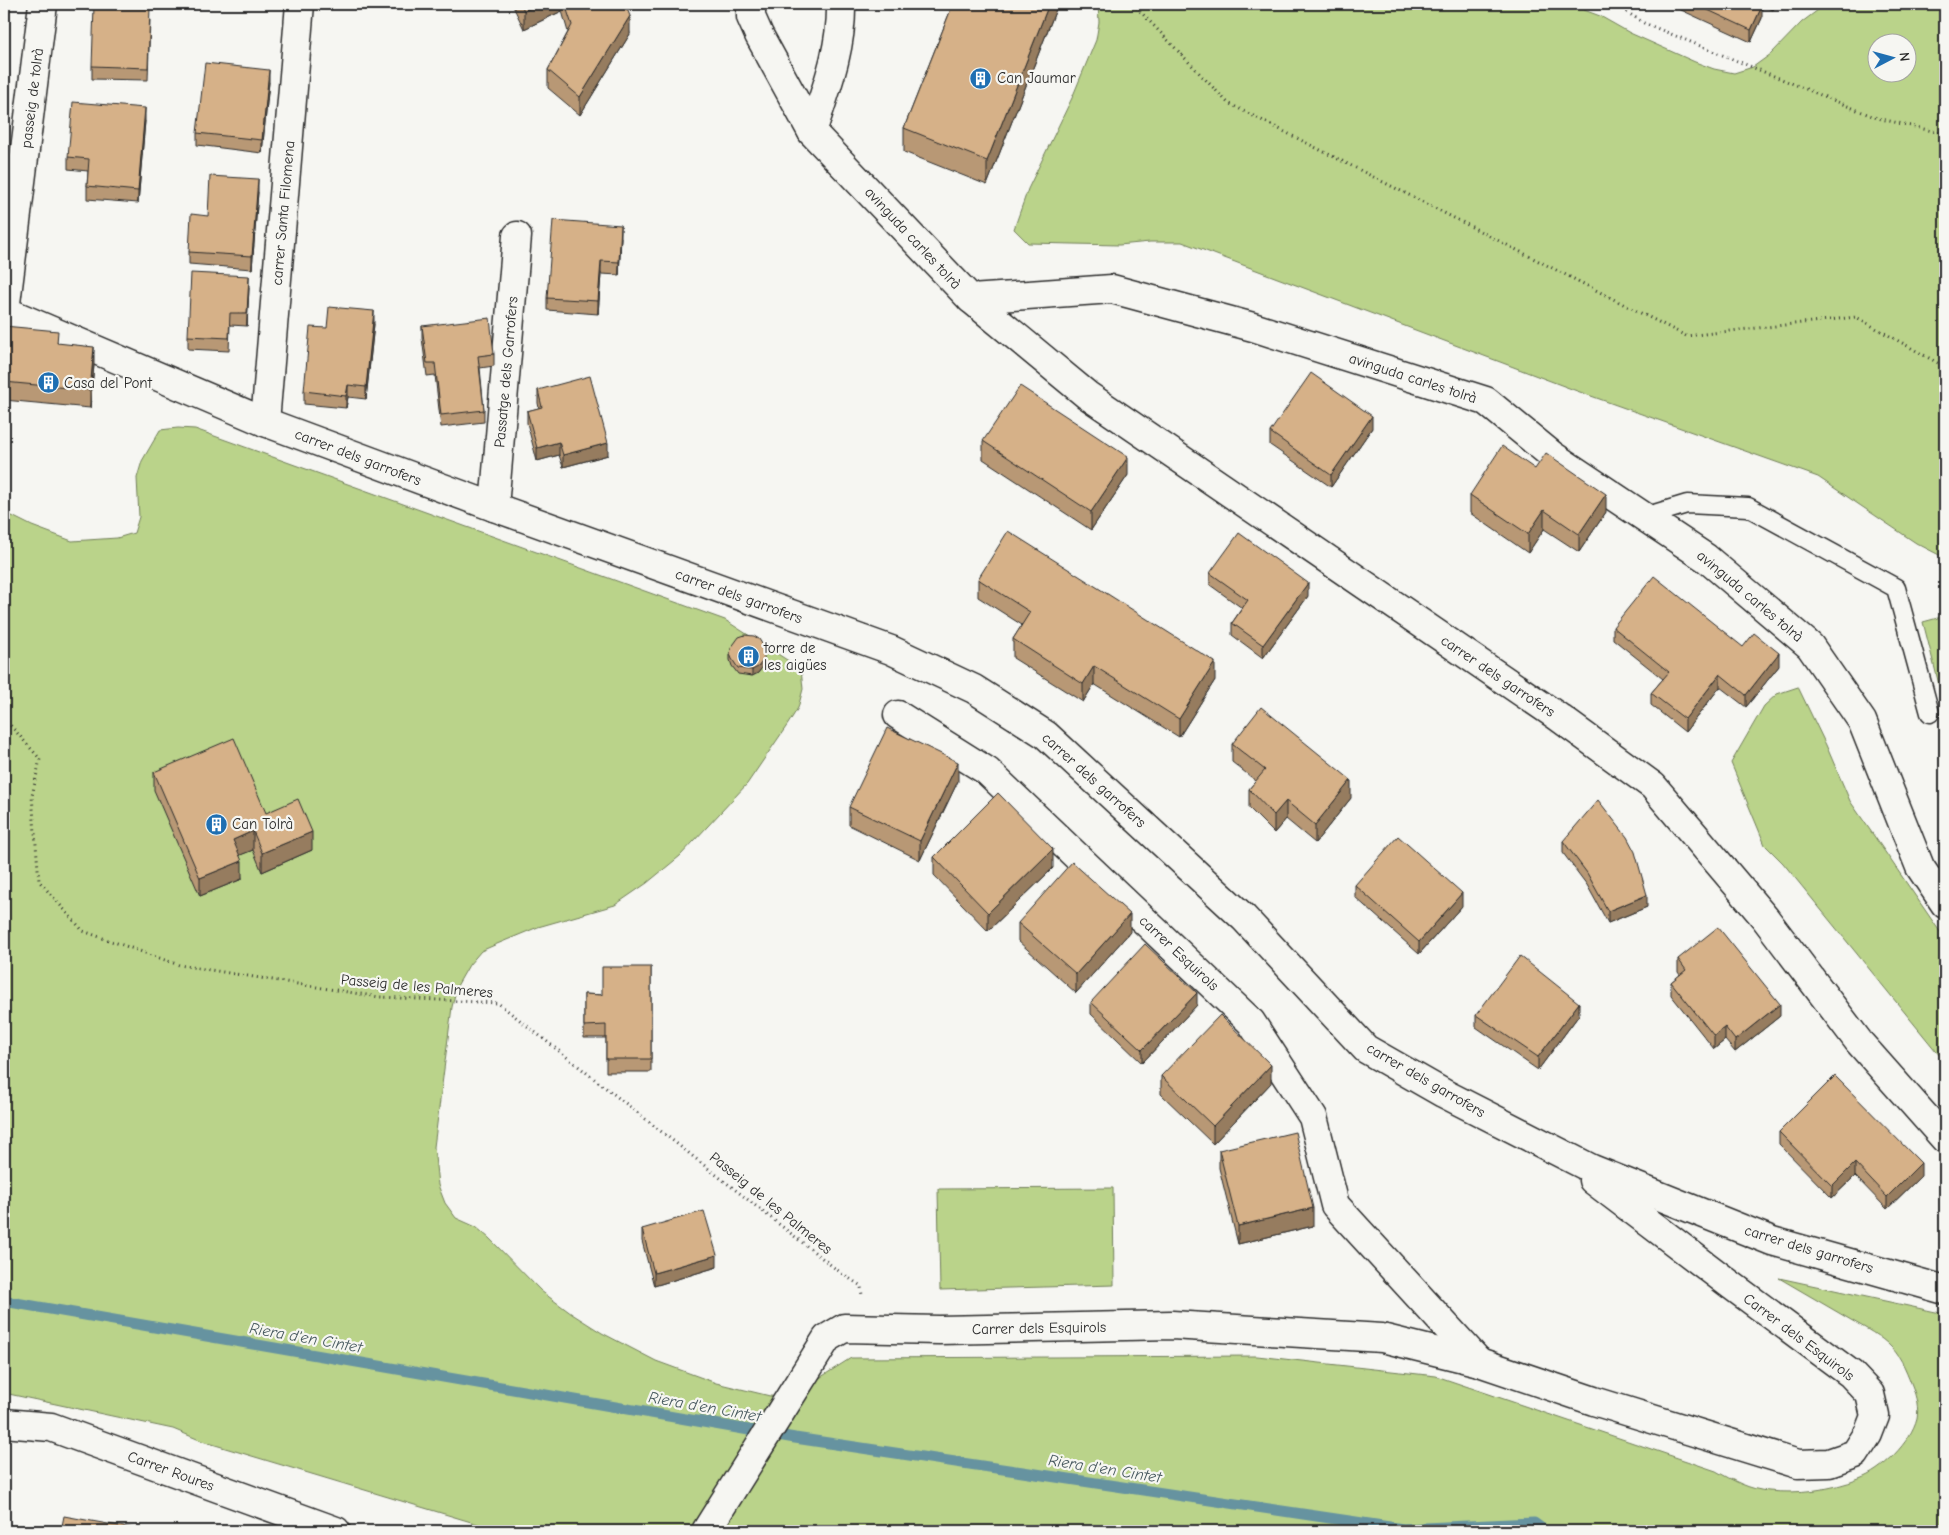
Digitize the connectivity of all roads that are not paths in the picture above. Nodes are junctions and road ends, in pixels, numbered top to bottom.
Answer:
1 (43, 4) edge
2 (300, 4) edge
3 (751, 4) edge
4 (841, 4) edge
5 (812, 132) junction
6 (517, 236) dead end
7 (971, 299) junction
8 (5, 311) joint
9 (265, 422) junction
10 (494, 508) junction
11 (1644, 517) junction
12 (1930, 713) dead end
13 (898, 715) dead end
14 (1945, 904) edge
15 (1945, 1139) edge
16 (1552, 1148) junction
17 (1380, 1252) joint
18 (1945, 1290) edge
19 (1478, 1362) junction
20 (4, 1423) edge
21 (336, 1531) edge
22 (706, 1531) edge

1 - 8 street, passeig de tolrà
2 - 9 street, carrer Santa Filomena
3 - 5 street, avinguda carles tolrà
4 - 5 street
5 - 7 street, avinguda carles tolrà
6 - 10 street, Passatge dels Garrofers
7 - 11 street, avinguda carles tolrà
7 - 15 street, carrer dels garrofers
8 - 9 street, carrer dels garrofers
9 - 10 street, carrer dels garrofers
10 - 16 street, carrer dels garrofers
11 - 12 lane
11 - 14 street, avinguda carles tolrà
13 - 17 street, carrer Esquirols
16 - 18 street, carrer dels garrofers
16 - 19 street, Carrer dels Esquirols
17 - 19 street, Carrer dels Esquirols
19 - 22 street, Carrer dels Esquirols
20 - 21 street, Carrer Roures

